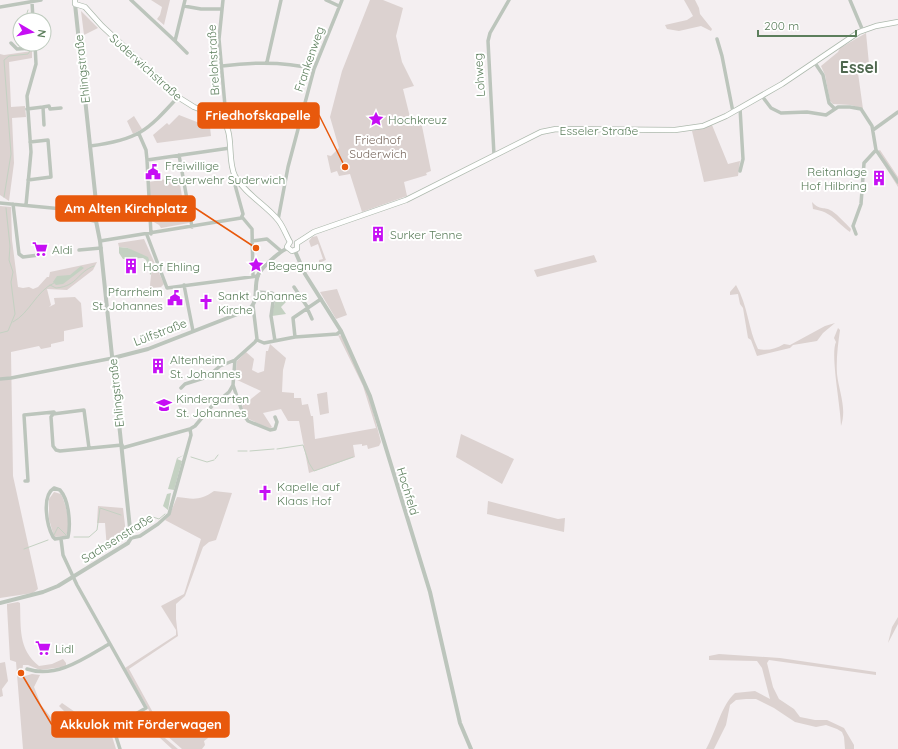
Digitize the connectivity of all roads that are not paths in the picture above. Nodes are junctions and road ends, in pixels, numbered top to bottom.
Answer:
1 (41, 0) edge
2 (131, 0) edge
3 (185, 0) edge
4 (223, 0) edge
5 (281, 0) edge
6 (326, 0) edge
7 (342, 0) edge
8 (509, 0) edge
9 (850, 0) edge
10 (32, 2) junction
11 (75, 2) edge
12 (184, 6) junction
13 (340, 6) junction
14 (0, 7) edge
15 (221, 9) junction
16 (33, 12) edge
17 (898, 22) edge
18 (863, 30) junction
19 (717, 40) dead end
20 (175, 41) junction
21 (36, 52) edge
22 (187, 53) dead end
23 (267, 62) junction
24 (815, 63) junction
25 (222, 66) junction
26 (314, 70) junction
27 (762, 96) junction
28 (178, 97) junction
29 (43, 107) junction
30 (27, 108) junction
31 (61, 108) dead end
32 (740, 108) junction
33 (834, 108) junction
34 (733, 112) junction
35 (898, 112) edge
36 (220, 117) junction
37 (44, 125) dead end
38 (874, 130) junction
39 (139, 134) junction
40 (30, 142) junction
41 (90, 146) junction
42 (230, 148) junction
43 (876, 150) junction
44 (179, 155) junction
45 (494, 155) junction
46 (147, 160) junction
47 (740, 171) dead end
48 (237, 178) junction
49 (28, 180) junction
50 (898, 182) edge
51 (0, 203) edge
52 (13, 204) junction
53 (26, 205) junction
54 (95, 210) junction
55 (88, 214) junction
56 (240, 218) junction
57 (278, 220) junction
58 (96, 221) junction
59 (192, 227) junction
60 (149, 234) junction
61 (856, 234) dead end
62 (100, 241) junction
63 (252, 241) junction
64 (290, 242) junction
65 (296, 243) junction
66 (101, 248) junction
67 (288, 248) junction
68 (79, 250) dead end
69 (281, 251) junction
70 (294, 251) junction
71 (39, 255) dead end
72 (255, 276) junction
73 (184, 285) junction
74 (294, 287) dead end
75 (256, 292) junction
76 (321, 299) junction
77 (253, 306) junction
78 (307, 308) junction
79 (312, 319) dead end
80 (193, 331) junction
81 (341, 331) junction
82 (295, 337) junction
83 (257, 340) junction
84 (276, 340) junction
85 (113, 358) junction
86 (235, 360) junction
87 (0, 379) edge
88 (233, 384) junction
89 (181, 388) dead end
90 (54, 412) junction
91 (275, 417) dead end
92 (190, 429) junction
93 (122, 446) junction
94 (89, 448) junction
95 (25, 481) dead end
96 (61, 538) junction
97 (131, 538) junction
98 (74, 578) junction
99 (0, 603) edge
100 (109, 644) junction
101 (27, 670) dead end
102 (120, 749) edge
103 (471, 749) edge

1 - 10 street
2 - 20 street
3 - 12 street
4 - 15 street, Brelohstraße
5 - 23 street
6 - 13 street
7 - 13 street, Frankenweg
8 - 45 street, Lohweg
9 - 18 street
10 - 14 street
10 - 16 street
11 - 28 main road, Suderwichstraße
11 - 41 street, Ehlingstraße
12 - 15 street
12 - 20 street
13 - 26 street, Frankenweg
15 - 25 street, Brelohstraße
17 - 18 main road, Esseler Straße
18 - 24 main road, Esseler Straße
19 - 34 street
20 - 22 street
21 - 30 street
23 - 25 street
23 - 26 street
24 - 27 main road, Esseler Straße
24 - 33 street
25 - 36 street, Brelohstraße
26 - 57 street, Frankenweg
27 - 32 main road, Esseler Straße
27 - 33 street
28 - 36 main road, Suderwichstraße
28 - 39 street
29 - 30 street
29 - 31 street
29 - 37 street
30 - 40 street
32 - 34 main road, Esseler Straße
32 - 47 street
33 - 38 street
34 - 45 main road, Esseler Straße
35 - 38 street
36 - 42 main road
38 - 43 street
39 - 41 street
39 - 46 street
40 - 49 street
40 - 49 street
41 - 54 street, Ehlingstraße
42 - 44 street
42 - 48 main road
43 - 50 street
43 - 61 street
44 - 46 street
44 - 59 street
45 - 65 main road, Esseler Straße
46 - 60 street
48 - 56 street
48 - 57 main road
49 - 53 street
51 - 52 street
52 - 53 street
52 - 71 street
53 - 55 street
54 - 55 street
54 - 58 street, Ehlingstraße
55 - 58 street
56 - 59 street
56 - 63 street
57 - 64 main road
58 - 62 street, Ehlingstraße
59 - 60 street
60 - 62 street
60 - 73 street
62 - 66 street, Ehlingstraße
63 - 69 street
63 - 72 street
64 - 65 main road
64 - 67 main road
65 - 70 main road
66 - 68 street
66 - 85 street, Ehlingstraße
67 - 69 street
67 - 70 main road
69 - 72 street
70 - 76 street, Hochfeld
72 - 73 street
72 - 75 street
73 - 80 street
74 - 78 street
75 - 77 street
75 - 84 street
76 - 78 street
76 - 81 street, Hochfeld
77 - 80 street, Lülfstraße
77 - 83 street
78 - 79 street
78 - 82 street
80 - 85 street, Lülfstraße
81 - 82 street
81 - 103 street, Hochfeld
82 - 84 street
83 - 84 street
83 - 86 street
85 - 87 street, Lülfstraße
85 - 93 street, Ehlingstraße
86 - 88 street
86 - 89 street
88 - 91 street
88 - 92 street
90 - 94 street
90 - 94 street
90 - 95 street
92 - 93 street
92 - 97 street, Sachsenstraße
93 - 94 street
93 - 97 street, Ehlingstraße
96 - 96 street
96 - 98 street
97 - 98 street, Sachsenstraße
98 - 99 street, Sachsenstraße
98 - 100 street
100 - 101 street
100 - 102 street

